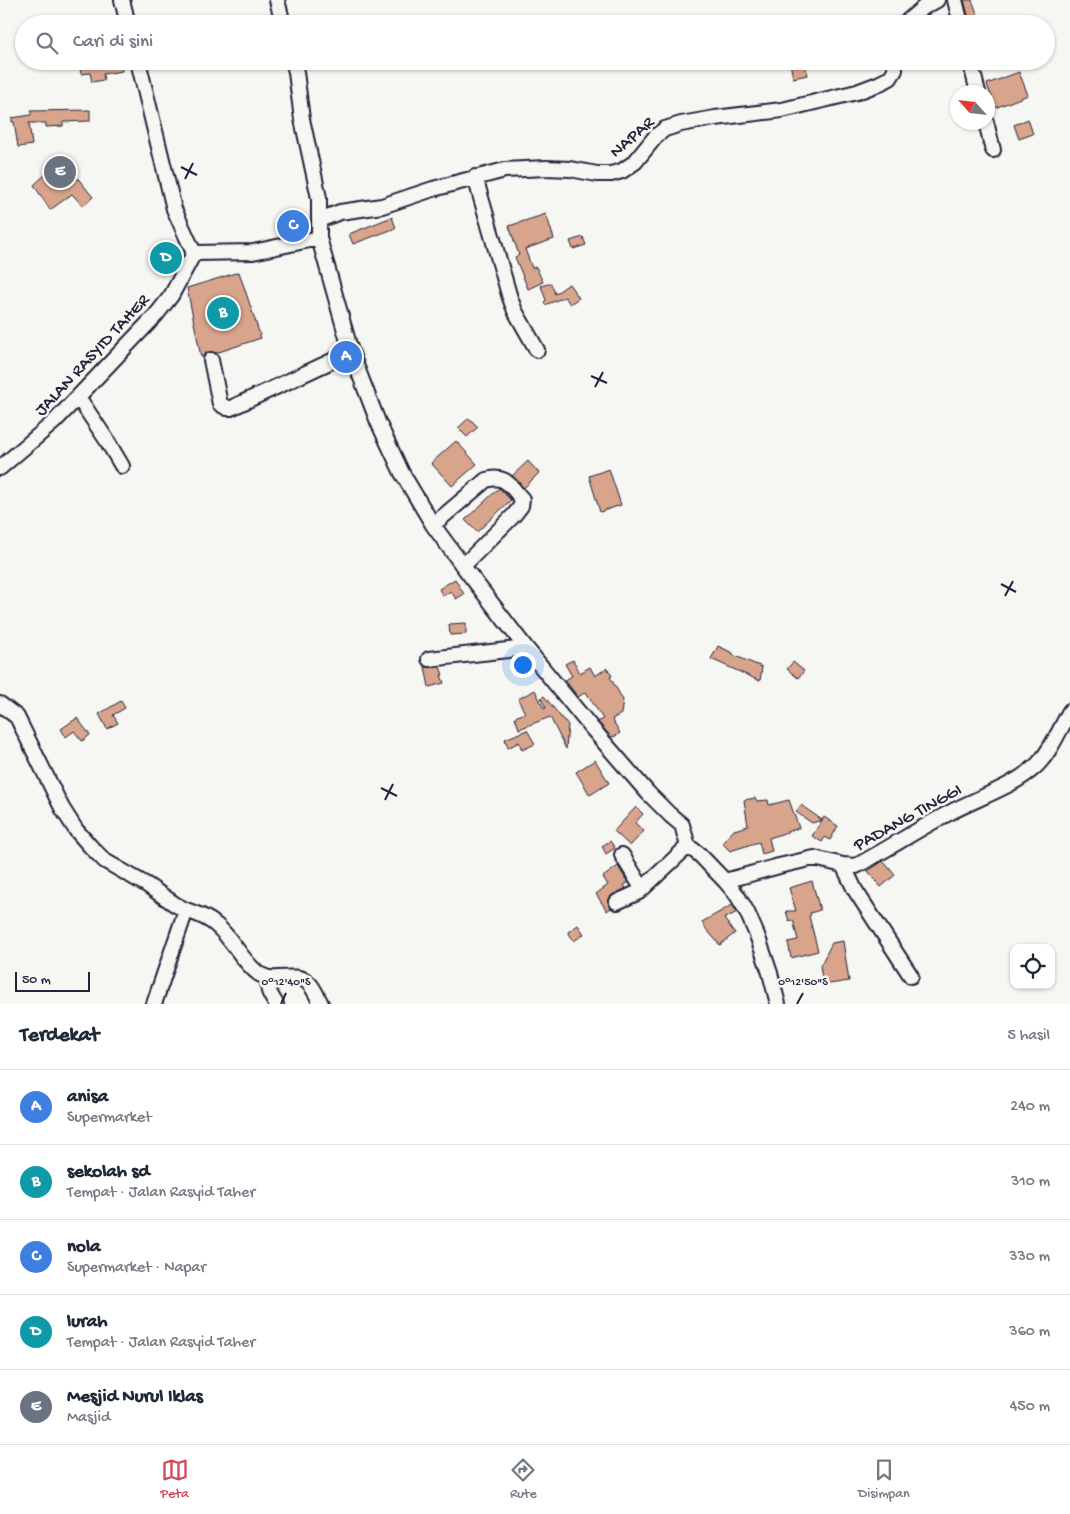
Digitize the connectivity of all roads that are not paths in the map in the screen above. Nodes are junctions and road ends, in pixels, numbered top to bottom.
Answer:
1 (122, 0) edge
2 (277, 0) edge
3 (937, 0) edge
4 (955, 0) edge
5 (126, 15) edge
6 (280, 15) edge
7 (915, 15) edge
8 (959, 15) edge
9 (140, 70) edge
10 (295, 70) edge
11 (895, 70) edge
12 (972, 70) edge
13 (976, 85) edge
14 (988, 130) edge
15 (993, 150) dead end
16 (475, 177) junction
17 (319, 220) junction
18 (319, 238) junction
19 (194, 253) junction
20 (537, 350) dead end
21 (351, 352) junction
22 (211, 360) dead end
23 (78, 397) junction
24 (122, 466) dead end
25 (0, 468) edge
26 (433, 525) junction
27 (463, 566) junction
28 (526, 648) junction
29 (429, 659) dead end
30 (0, 704) edge
31 (1070, 711) edge
32 (688, 846) junction
33 (622, 855) dead end
34 (843, 865) junction
35 (725, 881) junction
36 (642, 888) junction
37 (617, 902) dead end
38 (186, 910) junction
39 (911, 976) dead end
40 (270, 979) junction
41 (157, 1002) edge
42 (276, 1004) edge
43 (321, 1004) edge
44 (778, 1004) edge

1 - 5 street
2 - 6 street
3 - 7 street
4 - 8 street
9 - 19 street
10 - 17 street
11 - 16 street, NAPAR
12 - 13 street
14 - 15 street
16 - 17 street, NAPAR
16 - 20 street
17 - 18 street
18 - 19 street
18 - 21 street
19 - 23 street, JALAN RASYID TAHER
21 - 22 street
21 - 26 street
23 - 24 street
23 - 25 street, JALAN RASYID TAHER
26 - 27 street
26 - 27 street
27 - 28 street
28 - 29 street
28 - 32 street
30 - 38 street
31 - 34 street, PADANG TINGGI
32 - 35 street
32 - 36 street
33 - 36 street
34 - 35 street, PADANG TINGGI
34 - 39 street
35 - 44 street
36 - 37 street
38 - 40 street
38 - 41 street
40 - 42 street
40 - 43 street

